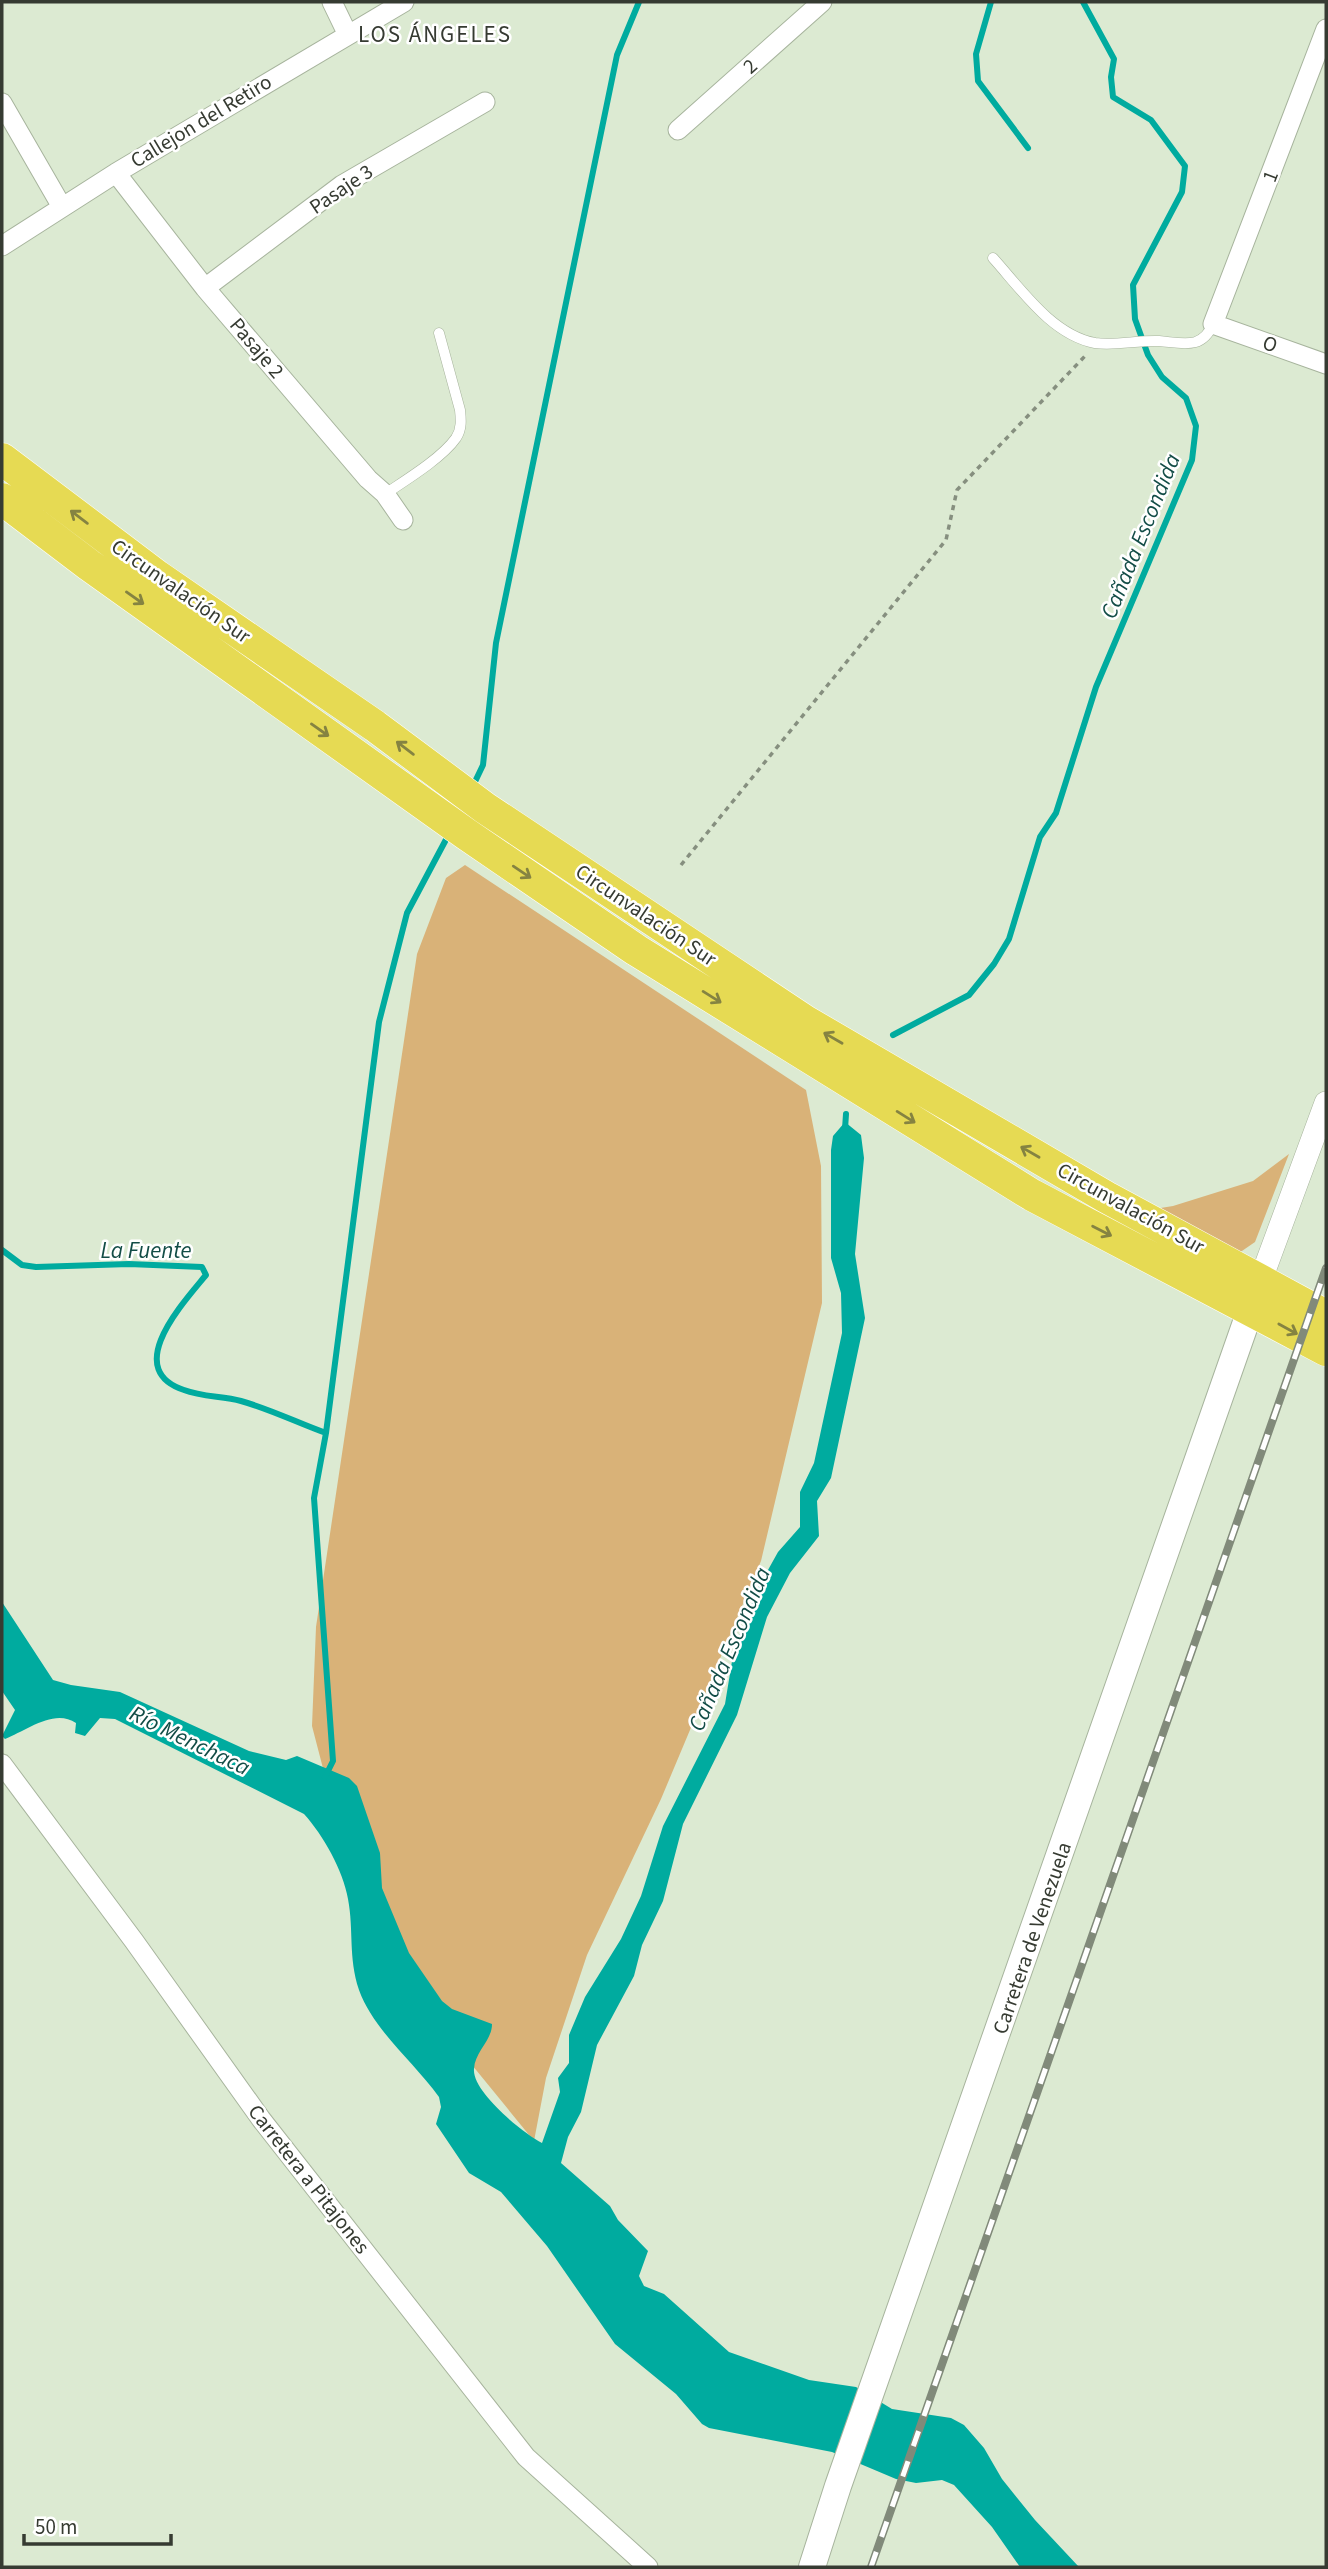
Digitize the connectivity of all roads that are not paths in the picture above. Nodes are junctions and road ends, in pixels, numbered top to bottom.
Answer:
1 (331, 2) edge
2 (404, 2) edge
3 (822, 2) edge
4 (1326, 29) edge
5 (347, 33) junction
6 (485, 102) dead end
7 (2, 103) edge
8 (678, 130) dead end
9 (116, 173) junction
10 (62, 207) junction
11 (2, 246) edge
12 (993, 258) dead end
13 (205, 288) junction
14 (1213, 324) junction
15 (439, 333) dead end
16 (1326, 364) edge
17 (2, 459) edge
18 (385, 494) junction
19 (2, 499) edge
20 (403, 520) dead end
21 (1326, 1103) edge
22 (1256, 1294) junction
23 (1326, 1316) edge
24 (1326, 1349) edge
25 (2, 1764) edge
26 (648, 2567) edge
27 (812, 2567) edge

1 - 5 street
2 - 5 street, Callejon del Retiro
3 - 8 street, 2
4 - 14 street, 1
5 - 9 street, Callejon del Retiro
6 - 13 street, Pasaje 3
7 - 10 street
9 - 10 street, Callejon del Retiro
9 - 13 street, Pasaje 2
10 - 11 street, Callejon del Retiro
12 - 14 lane
13 - 18 street, Pasaje 2
14 - 16 street, O
15 - 18 lane
22 -> 17 highway, Circunvalación Sur
18 - 20 street, Pasaje 2
19 -> 22 highway, Circunvalación Sur
21 - 22 street
22 - 23 highway, Circunvalación Sur
22 -> 24 highway, Circunvalación Sur
22 - 27 main road, Carretera de Venezuela
25 - 26 street, Carretera a Pitajones

